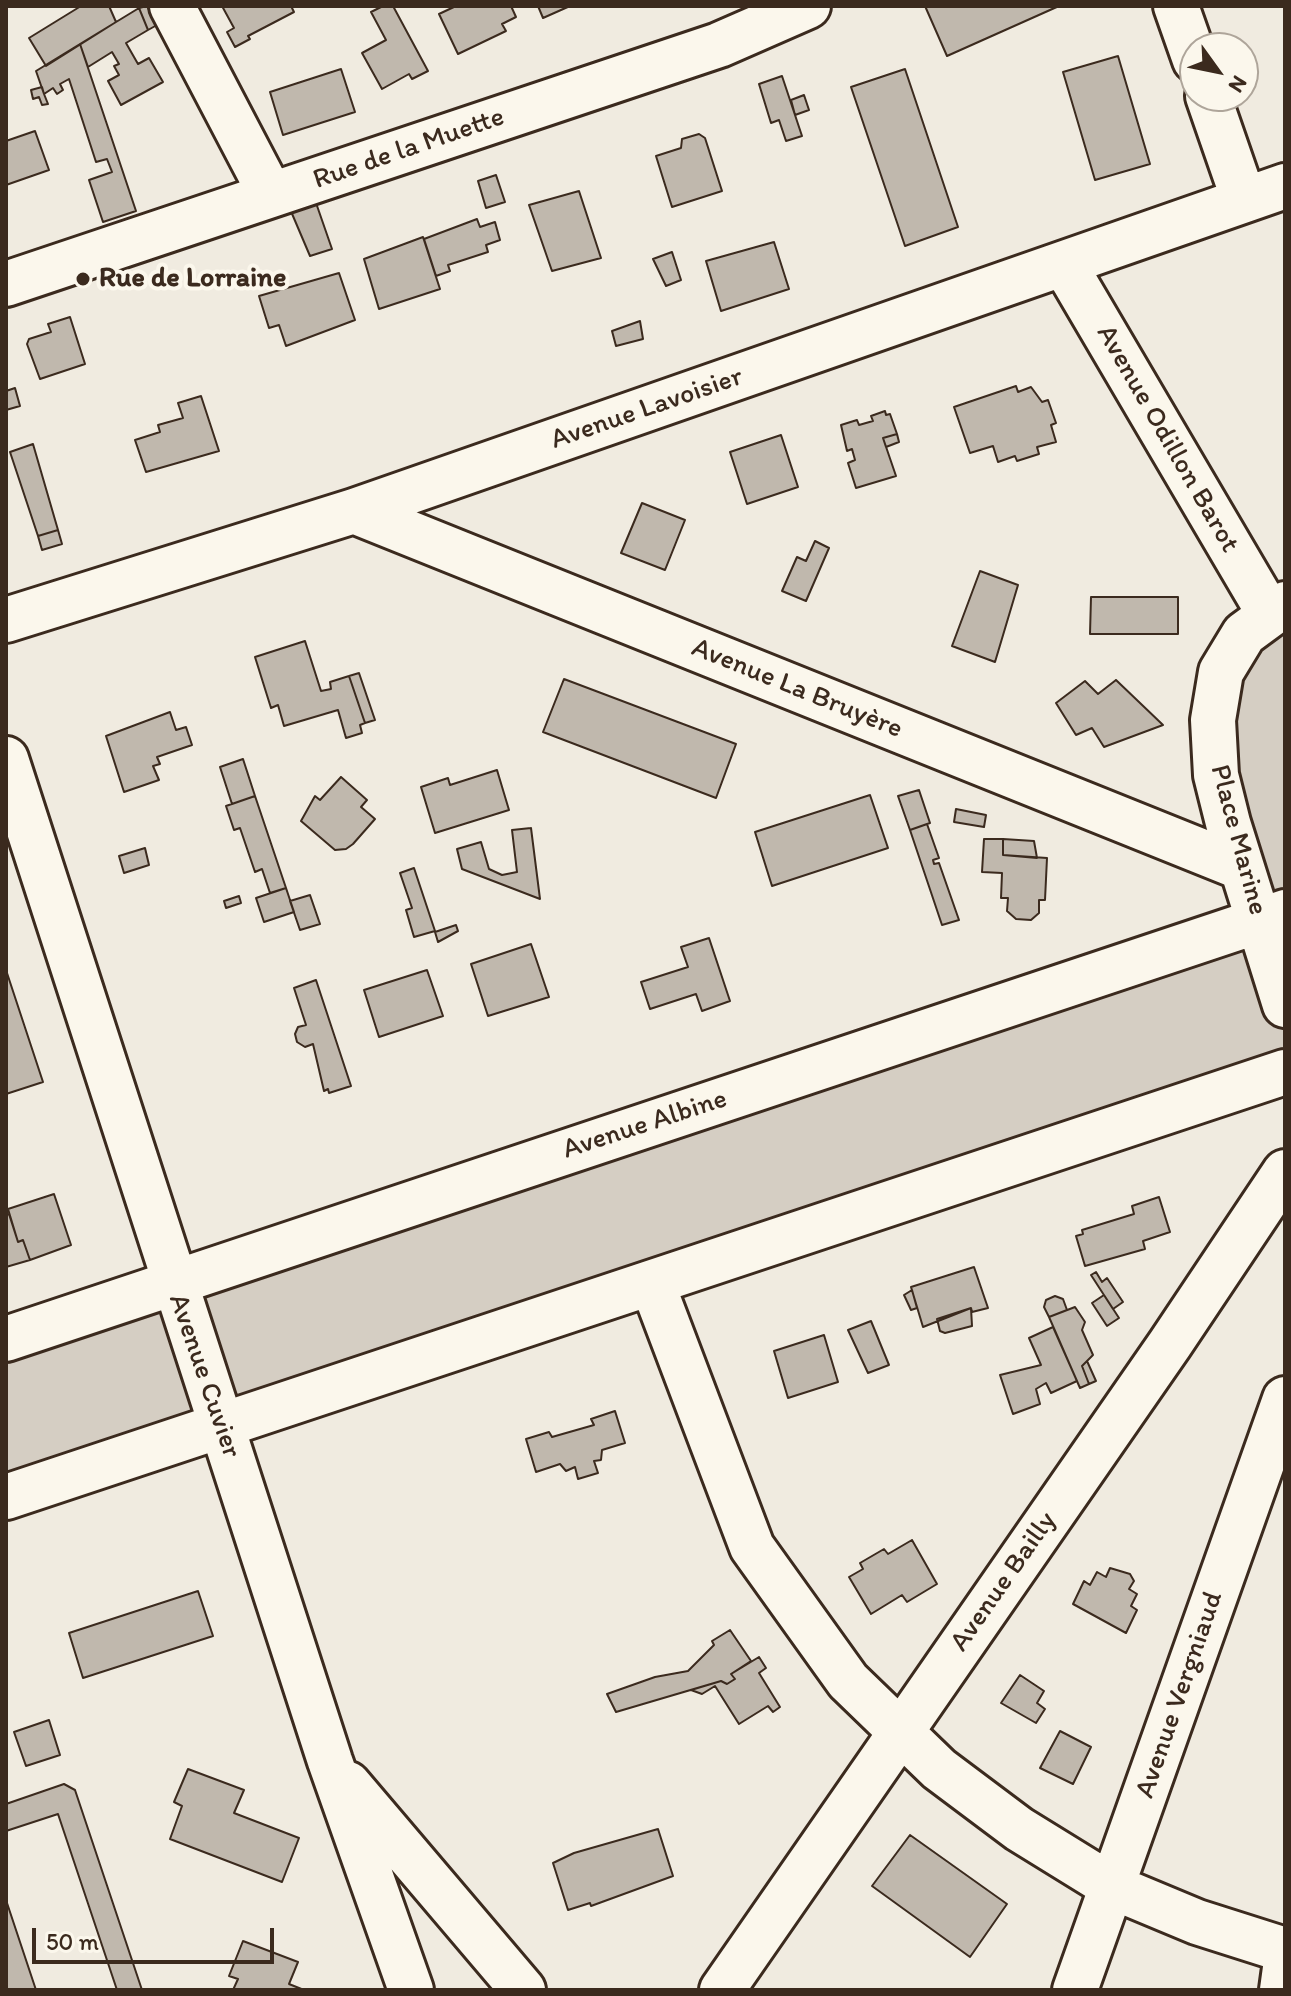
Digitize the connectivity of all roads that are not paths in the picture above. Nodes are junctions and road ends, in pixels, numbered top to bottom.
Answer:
1 (172, 6) edge
2 (808, 6) edge
3 (1176, 6) edge
4 (1185, 32) edge
5 (1214, 112) edge
6 (1285, 186) edge
7 (271, 195) junction
8 (1244, 200) junction
9 (1064, 264) junction
10 (6, 284) edge
11 (354, 511) junction
12 (1277, 608) edge
13 (6, 620) edge
14 (6, 759) edge
15 (1240, 867) junction
16 (1272, 916) edge
17 (1285, 1005) edge
18 (1285, 1072) edge
19 (1285, 1172) edge
20 (172, 1283) junction
21 (652, 1283) junction
22 (6, 1339) edge
23 (1285, 1399) edge
24 (221, 1425) junction
25 (6, 1497) edge
26 (898, 1733) junction
27 (330, 1761) junction
28 (1113, 1887) junction
29 (1285, 1950) edge
30 (1285, 1968) edge
31 (411, 1990) edge
32 (523, 1990) edge
33 (722, 1990) edge
34 (1075, 1990) edge
35 (1282, 1990) edge

1 - 7 street
2 - 7 street, Rue de la Muette
3 - 4 street
5 - 8 street
6 - 8 street, Avenue Lavoisier
7 - 10 street, Rue de la Muette
8 - 9 street, Avenue Lavoisier
9 - 11 street, Avenue Lavoisier
9 - 12 street, Avenue Odillon Barot
11 - 13 street, Avenue Lavoisier
11 - 15 street, Avenue La Bruyère
12 - 15 street, Place Marine
14 - 20 street, Avenue Cuvier
15 - 16 street, Place Marine
16 - 17 street, Place Marine
16 - 20 street, Avenue Albine
18 - 21 street
19 - 26 street, Avenue Bailly
20 - 22 street, Avenue Albine
20 - 24 street, Avenue Cuvier
21 - 24 street
21 - 26 street
23 - 28 street, Avenue Vergniaud
24 - 25 street
24 - 27 street, Avenue Cuvier
26 - 28 street
26 - 33 street, Avenue Bailly
27 - 31 street, Avenue Cuvier
27 - 32 street
28 - 29 street
28 - 34 street, Avenue Vergniaud
30 - 35 street

